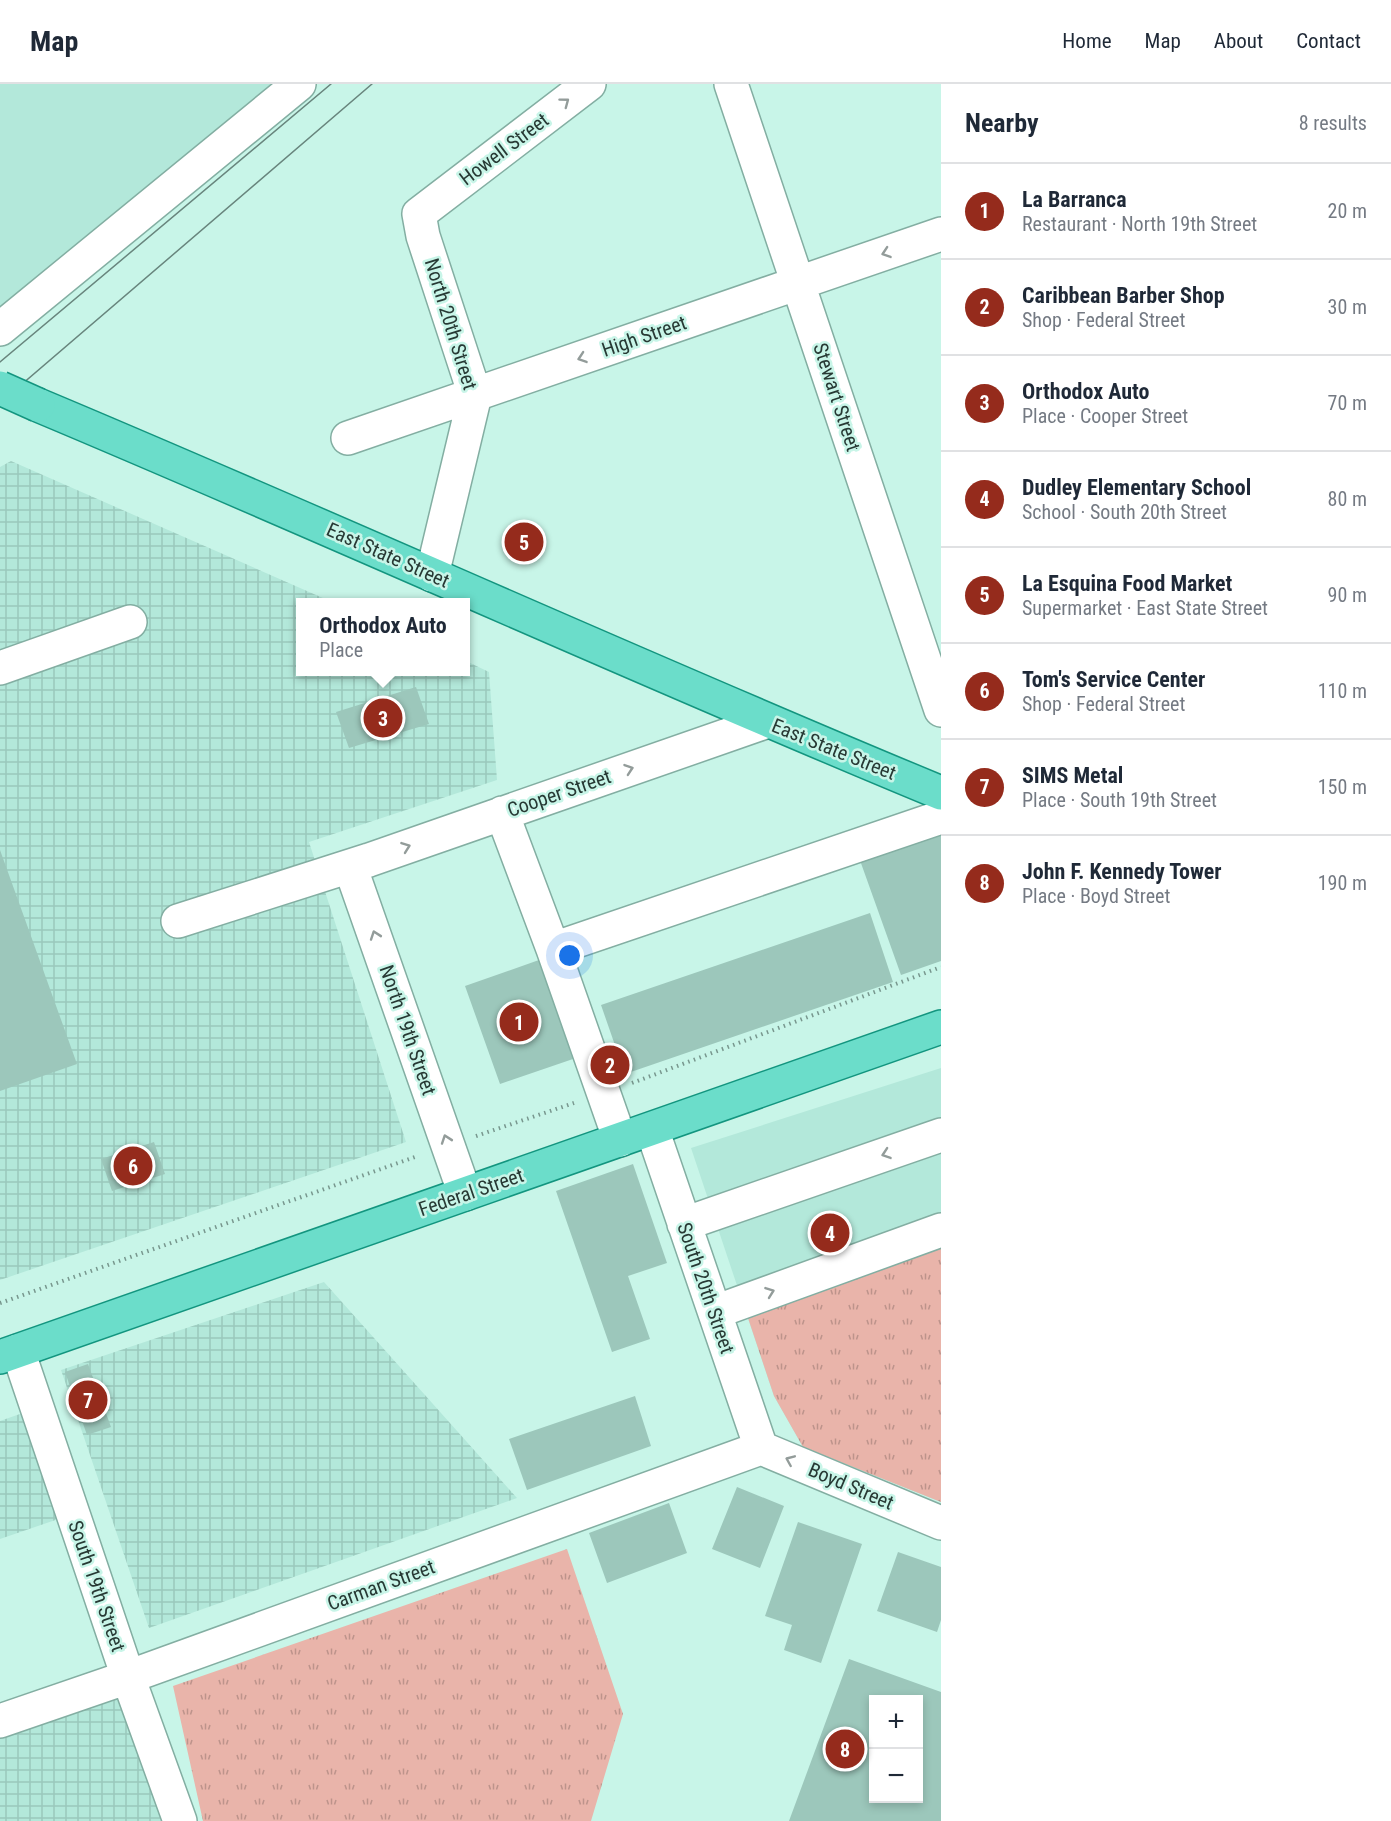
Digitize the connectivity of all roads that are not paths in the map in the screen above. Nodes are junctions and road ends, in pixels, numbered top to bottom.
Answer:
1 (298, 84) edge
2 (589, 84) edge
3 (731, 84) edge
4 (419, 214) joint
5 (941, 234) edge
6 (799, 283) junction
7 (0, 330) edge
8 (0, 388) edge
9 (475, 395) junction
10 (348, 438) dead end
11 (432, 575) junction
12 (130, 622) dead end
13 (0, 668) edge
14 (941, 710) edge
15 (768, 721) junction
16 (941, 793) edge
17 (502, 813) junction
18 (941, 817) edge
19 (350, 866) junction
20 (178, 921) dead end
21 (553, 949) junction
22 (941, 1028) edge
23 (652, 1129) junction
24 (941, 1135) edge
25 (620, 1140) junction
26 (465, 1194) junction
27 (684, 1224) junction
28 (941, 1230) edge
29 (715, 1312) junction
30 (9, 1354) edge
31 (761, 1448) junction
32 (941, 1524) edge
33 (128, 1677) junction
34 (0, 1721) edge
35 (180, 1821) edge

1 - 7 street
4 -> 2 street, Howell Street
3 - 6 street, Stewart Street
4 - 9 street, North 20th Street
5 -> 6 street, High Street
6 -> 9 street, High Street
6 - 14 street, Stewart Street
8 - 11 main road, East State Street, bridge
9 - 10 street, High Street
9 - 11 street, North 20th Street
11 - 15 main road, East State Street
12 - 13 street
15 - 16 main road, East State Street
17 -> 15 street, Cooper Street
19 -> 17 street, Cooper Street
17 - 21 street
18 - 21 street
19 - 20 street, Cooper Street
26 -> 19 street, North 19th Street
21 - 25 street
22 - 23 main road, Federal Street
23 - 25 main road, Federal Street
23 - 27 street, South 20th Street
24 -> 27 street
25 - 26 main road, Federal Street
26 - 30 main road, Federal Street
27 - 29 street, South 20th Street
29 -> 28 street
29 - 31 street, South 20th Street
30 - 33 street, South 19th Street
32 -> 31 street, Boyd Street
31 - 33 street, Carman Street
33 - 34 street, Carman Street
33 - 35 street, South 19th Street

